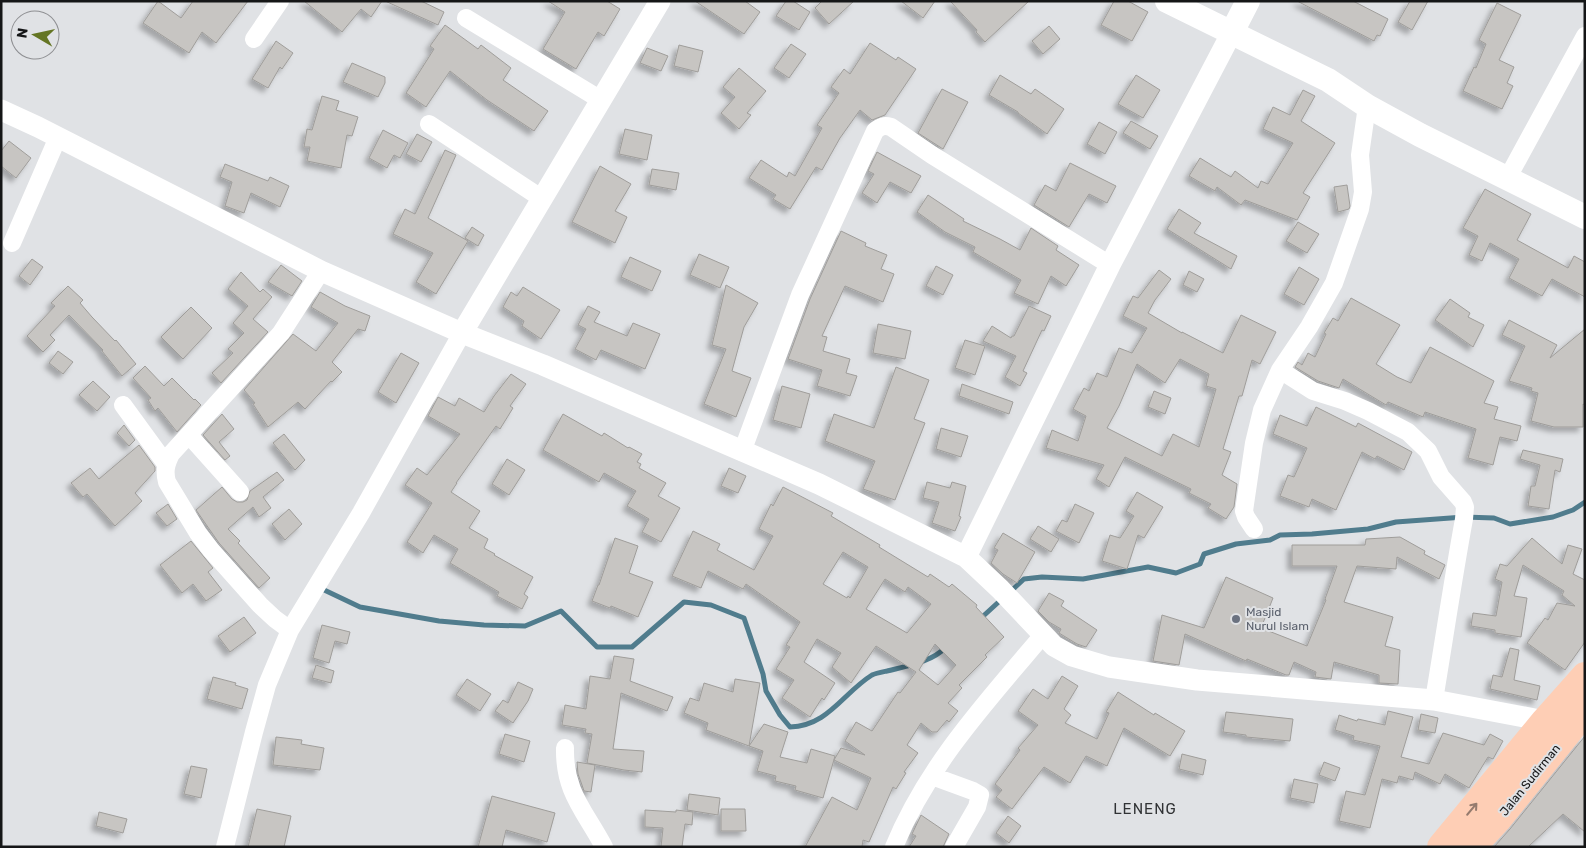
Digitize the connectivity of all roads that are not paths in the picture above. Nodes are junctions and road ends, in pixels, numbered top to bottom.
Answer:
1 (280, 1) edge
2 (660, 1) edge
3 (1167, 1) edge
4 (1248, 1) edge
5 (466, 18) dead end
6 (1232, 32) junction
7 (1585, 36) edge
8 (254, 39) dead end
9 (601, 100) junction
10 (1367, 106) junction
11 (1, 110) edge
12 (429, 124) dead end
13 (58, 137) junction
14 (1507, 179) junction
15 (542, 198) junction
16 (1585, 217) edge
17 (12, 243) dead end
18 (1110, 265) junction
19 (321, 271) junction
20 (462, 332) junction
21 (1280, 370) junction
22 (123, 405) dead end
23 (188, 435) junction
24 (742, 452) junction
25 (166, 464) junction
26 (240, 492) dead end
27 (1254, 529) dead end
28 (966, 557) junction
29 (290, 630) junction
30 (1043, 635) junction
31 (1585, 676) edge
32 (1434, 700) junction
33 (1585, 711) edge
34 (1545, 720) junction
35 (565, 748) dead end
36 (932, 776) junction
37 (225, 847) edge
38 (604, 847) edge
39 (894, 847) edge
40 (954, 847) edge
41 (1441, 847) edge
42 (1472, 847) edge

1 - 8 street
2 - 9 street
3 - 6 main road
4 - 6 main road
5 - 9 street
6 - 10 main road
6 - 18 street
7 - 14 street
9 - 15 street
10 - 14 main road
10 - 21 street
11 - 13 street
12 - 15 street
13 - 17 street
13 - 19 street
14 - 16 main road
15 - 20 street
18 - 24 street
18 - 28 street
19 - 20 street
19 - 23 street
20 - 24 street
20 - 29 street
21 - 27 street
21 - 32 street
22 - 25 street
23 - 25 street
23 - 26 street
24 - 28 street
25 - 29 street
28 - 30 street
29 - 37 street
30 - 32 street
30 - 36 street
31 - 34 main road
32 - 34 street
33 - 42 main road, Jalan Sudirman
41 -> 34 main road
35 - 38 street
36 - 39 street
36 - 40 street

